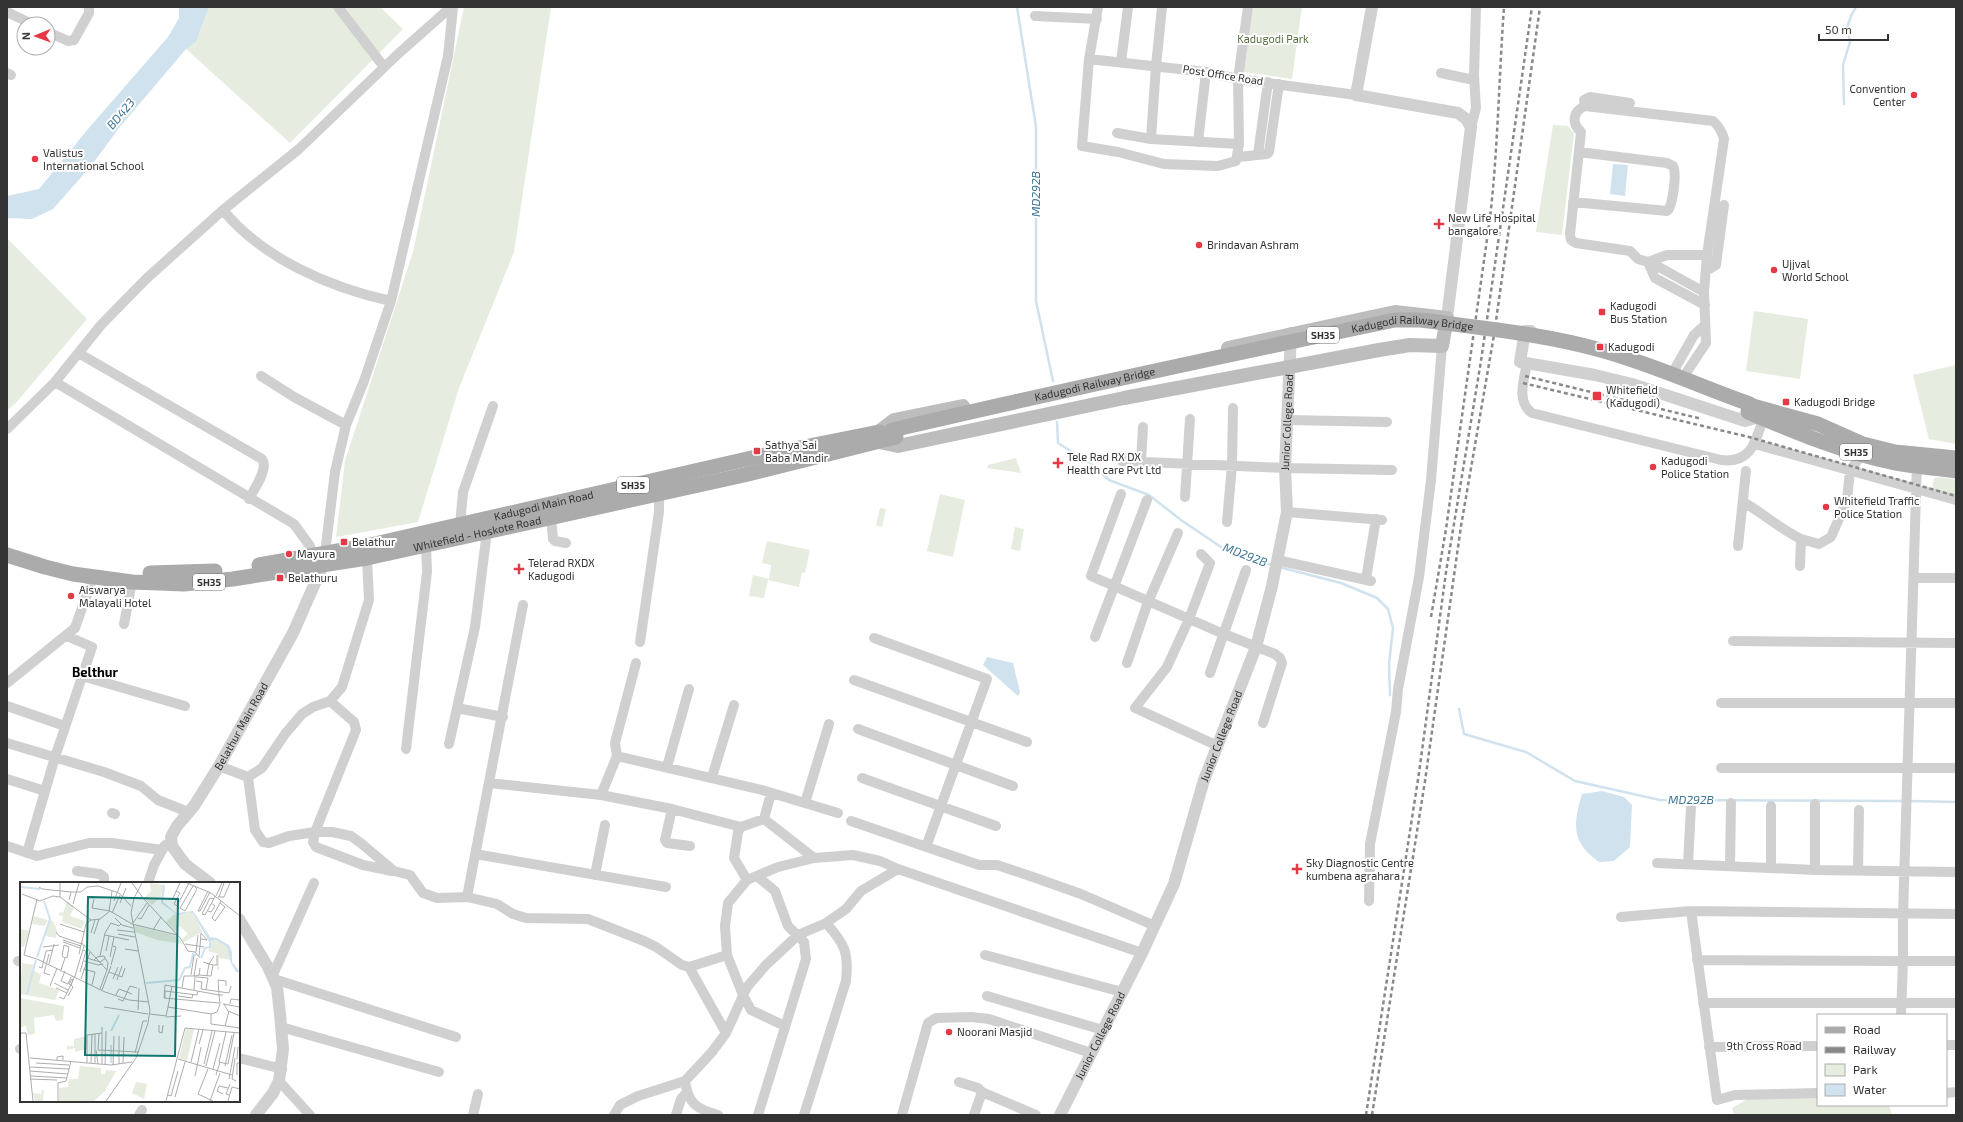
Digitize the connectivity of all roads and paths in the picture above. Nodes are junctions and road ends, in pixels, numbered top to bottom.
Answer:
1 (89, 7) edge
2 (338, 7) edge
3 (452, 7) edge
4 (1098, 7) edge
5 (1128, 7) edge
6 (1162, 7) edge
7 (1248, 7) edge
8 (1372, 7) edge
9 (1476, 7) edge
10 (1034, 16) dead end
11 (1096, 19) junction
12 (56, 36) edge
13 (1089, 59) junction
14 (1121, 62) junction
15 (1156, 66) junction
16 (384, 67) junction
17 (1206, 72) junction
18 (1441, 73) dead end
19 (1238, 79) junction
20 (1474, 80) junction
21 (1268, 82) junction
22 (1279, 84) junction
23 (1356, 95) junction
24 (1630, 103) dead end
25 (1585, 106) junction
26 (1471, 127) junction
27 (1117, 133) dead end
28 (1151, 140) junction
29 (1198, 142) junction
30 (1239, 144) junction
31 (1579, 152) junction
32 (1258, 154) junction
33 (1238, 157) junction
34 (1574, 202) junction
35 (1724, 205) dead end
36 (223, 210) junction
37 (1707, 255) junction
38 (1648, 262) junction
39 (1659, 267) dead end
40 (1706, 271) junction
41 (1704, 292) junction
42 (391, 302) junction
43 (1704, 305) junction
44 (1447, 318) junction
45 (1705, 324) junction
46 (1291, 333) junction
47 (1442, 346) junction
48 (80, 354) junction
49 (1527, 363) junction
50 (1290, 368) junction
51 (1678, 374) junction
52 (261, 376) dead end
53 (55, 382) junction
54 (492, 406) dead end
55 (1233, 408) dead end
56 (1757, 412) junction
57 (1190, 419) dead end
58 (1288, 420) junction
59 (1387, 422) dead end
60 (346, 425) junction
61 (1142, 427) dead end
62 (7, 429) edge
63 (894, 434) joint
64 (878, 437) junction
65 (1755, 444) junction
66 (1862, 455) junction
67 (1956, 458) edge
68 (1122, 461) dead end
69 (1918, 461) junction
70 (1141, 462) junction
71 (1188, 463) junction
72 (1232, 466) junction
73 (1285, 468) junction
74 (1392, 470) dead end
75 (1850, 470) junction
76 (1746, 471) dead end
77 (1956, 471) edge
78 (658, 487) junction
79 (1917, 488) junction
80 (1121, 494) dead end
81 (1185, 497) dead end
82 (249, 499) junction
83 (1147, 500) dead end
84 (1956, 500) edge
85 (1743, 502) junction
86 (1287, 512) junction
87 (551, 517) junction
88 (1227, 522) dead end
89 (460, 525) junction
90 (487, 532) junction
91 (1178, 533) dead end
92 (1801, 539) junction
93 (566, 543) dead end
94 (7, 544) edge
95 (426, 545) junction
96 (1738, 546) dead end
97 (7, 554) edge
98 (1201, 554) dead end
99 (320, 557) junction
100 (367, 558) junction
101 (1277, 560) junction
102 (1800, 566) dead end
103 (1246, 570) dead end
104 (93, 577) junction
105 (1914, 578) junction
106 (1956, 578) edge
107 (132, 582) junction
108 (1113, 586) junction
109 (1148, 602) junction
110 (523, 605) dead end
111 (1189, 620) junction
112 (124, 624) dead end
113 (1224, 634) junction
114 (67, 636) junction
115 (1095, 637) dead end
116 (874, 638) dead end
117 (1733, 641) dead end
118 (640, 642) dead end
119 (1912, 643) junction
120 (1956, 643) edge
121 (1256, 647) junction
122 (1127, 663) dead end
123 (636, 664) dead end
124 (1210, 673) dead end
125 (82, 676) junction
126 (854, 680) dead end
127 (7, 683) edge
128 (689, 689) dead end
129 (330, 701) junction
130 (1721, 703) dead end
131 (1910, 703) junction
132 (1956, 703) edge
133 (734, 705) dead end
134 (7, 706) edge
135 (185, 706) dead end
136 (457, 708) junction
137 (503, 717) junction
138 (971, 722) junction
139 (1263, 723) dead end
140 (829, 724) dead end
141 (65, 726) junction
142 (858, 729) dead end
143 (1027, 742) dead end
144 (7, 743) edge
145 (449, 744) dead end
146 (1218, 746) junction
147 (406, 749) dead end
148 (617, 756) junction
149 (55, 757) junction
150 (956, 765) junction
151 (219, 766) junction
152 (667, 767) junction
153 (1721, 768) dead end
154 (1908, 768) junction
155 (1956, 768) edge
156 (248, 777) junction
157 (712, 777) junction
158 (862, 778) dead end
159 (7, 779) edge
160 (489, 783) junction
161 (1014, 786) dead end
162 (45, 791) junction
163 (771, 793) junction
164 (601, 795) junction
165 (805, 803) junction
166 (1731, 803) dead end
167 (1815, 804) dead end
168 (941, 806) junction
169 (1691, 806) dead end
170 (1771, 806) dead end
171 (672, 809) junction
172 (1859, 810) dead end
173 (188, 812) junction
174 (838, 813) dead end
175 (764, 819) junction
176 (851, 822) dead end
177 (605, 825) dead end
178 (996, 826) dead end
179 (741, 827) junction
180 (315, 832) junction
181 (171, 837) junction
182 (7, 846) edge
183 (690, 846) dead end
184 (926, 847) junction
185 (162, 850) junction
186 (27, 852) junction
187 (475, 854) junction
188 (814, 858) junction
189 (1657, 863) dead end
190 (1688, 864) junction
191 (1730, 866) junction
192 (1771, 868) junction
193 (898, 869) junction
194 (1815, 870) junction
195 (77, 871) dead end
196 (394, 871) junction
197 (1858, 871) junction
198 (1904, 872) junction
199 (1956, 872) edge
200 (595, 875) junction
201 (758, 877) junction
202 (747, 880) junction
203 (104, 882) edge
204 (148, 882) edge
205 (209, 882) edge
206 (314, 882) dead end
207 (666, 887) dead end
208 (467, 897) junction
209 (1369, 901) dead end
210 (1691, 912) junction
211 (1956, 914) edge
212 (1902, 915) junction
213 (1621, 917) dead end
214 (240, 921) edge
215 (826, 923) junction
216 (1155, 926) junction
217 (798, 939) junction
218 (1142, 953) junction
219 (728, 955) junction
220 (985, 955) dead end
221 (1697, 960) junction
222 (1903, 961) junction
223 (1956, 961) edge
224 (689, 967) junction
225 (273, 978) junction
226 (1122, 992) junction
227 (743, 995) junction
228 (987, 996) dead end
229 (1703, 1003) junction
230 (1902, 1003) junction
231 (1956, 1003) edge
232 (1901, 1014) edge
233 (785, 1026) junction
234 (281, 1027) junction
235 (1103, 1030) junction
236 (726, 1033) junction
237 (456, 1037) dead end
238 (1817, 1046) edge
239 (1709, 1047) junction
240 (1091, 1053) junction
241 (240, 1058) edge
242 (282, 1069) junction
243 (439, 1072) dead end
244 (279, 1081) junction
245 (685, 1081) junction
246 (959, 1082) dead end
247 (688, 1092) junction
248 (982, 1092) junction
249 (1817, 1093) edge
250 (478, 1094) dead end
251 (256, 1115) edge
252 (310, 1115) edge
253 (473, 1115) edge
254 (614, 1115) edge
255 (676, 1115) edge
256 (718, 1115) edge
257 (758, 1115) edge
258 (804, 1115) edge
259 (902, 1115) edge
260 (974, 1115) edge
261 (1036, 1115) edge
262 (1060, 1115) edge

1 - 12 street
2 - 16 street
3 - 16 street
3 - 42 street
4 - 11 street
5 - 14 street
6 - 15 street
7 - 19 street
8 - 23 street
9 - 20 street
10 - 11 street
11 - 13 street
13 - 14 street, Post Office Road
13 - 33 street
14 - 15 street, Post Office Road
15 - 17 street, Post Office Road
15 - 28 street
16 - 36 street
17 - 19 street, Post Office Road
17 - 29 street
18 - 20 street
19 - 21 street, Post Office Road
19 - 30 street
20 - 26 street
21 - 22 street, Post Office Road
21 - 32 street
22 - 23 street, Post Office Road
22 - 32 street
23 - 26 street
24 - 25 street
25 - 31 street
25 - 37 street
26 - 44 street
27 - 28 street
28 - 29 street
29 - 30 street
30 - 33 street
31 - 34 street
31 - 34 street
32 - 33 street
34 - 38 street
35 - 40 street
36 - 42 street
36 - 48 street
37 - 38 street
37 - 40 street
38 - 43 street
39 - 41 street
40 - 41 street
41 - 43 street
42 - 60 street
43 - 45 street
44 - 46 main road
44 - 47 main road
45 - 51 street
45 - 51 street
46 - 50 street, Junior College Road
46 - 64 main road
47 - 50 main road
47 - 209 street
48 - 53 street
48 - 82 street
49 - 51 street
49 - 56 street
49 - 65 street
50 - 58 street, Junior College Road
50 - 64 main road
51 - 56 street
52 - 60 street
53 - 62 street
53 - 82 street
54 - 89 street
55 - 72 street
56 - 63 main road, Kadugodi Railway Bridge / SH35, bridge
56 - 65 street
56 - 66 main road, SH35
56 - 69 main road, SH35
57 - 71 street
58 - 59 street
58 - 73 street, Junior College Road
60 - 99 street
61 - 70 street
63 - 64 main road, Kadugodi Main Road / SH35
64 - 78 main road, Kadugodi Main Road / SH35
65 - 75 street
66 - 69 main road, SH35
66 - 75 street
67 - 69 main road, SH35
68 - 70 street
69 - 77 main road, SH35
69 - 79 street
70 - 71 street
71 - 72 street
71 - 81 street
72 - 73 street
72 - 88 street
73 - 74 street
73 - 86 street, Junior College Road
75 - 79 street
75 - 92 street
76 - 85 street
78 - 87 main road, Whitefield - Hoskote Road / SH35
78 - 89 main road, Kadugodi Main Road / SH35
78 - 118 street
79 - 84 street
79 - 105 street
80 - 108 street
82 - 99 street
83 - 108 street
85 - 92 street
85 - 96 street
86 - 101 street, Junior College Road
86 - 101 street
87 - 90 main road, Whitefield - Hoskote Road / SH35
87 - 93 street
89 - 99 main road, Kadugodi Main Road / SH35
90 - 95 main road, Whitefield - Hoskote Road / SH35
90 - 136 street
91 - 109 street
92 - 102 street
94 - 99 main road, Kadugodi Main Road / SH35
95 - 100 main road, Whitefield - Hoskote Road / SH35
95 - 147 street
97 - 104 main road, Whitefield - Hoskote Road / SH35
98 - 111 street
99 - 100 main road, Whitefield - Hoskote Road / SH35
99 - 107 main road, Whitefield - Hoskote Road / SH35
99 - 151 street, Belathur Main Road
100 - 129 street
101 - 121 street, Junior College Road
103 - 113 street
104 - 107 main road, Whitefield - Hoskote Road / SH35
104 - 114 street
105 - 106 street
105 - 119 street
107 - 112 street
108 - 109 street
108 - 115 street
109 - 111 street
109 - 122 street
110 - 137 street
111 - 113 street
111 - 146 street
113 - 121 street
113 - 124 street
114 - 125 street
114 - 127 street
116 - 138 street
117 - 119 street
119 - 120 street
119 - 131 street
121 - 139 street
121 - 146 street, Junior College Road
123 - 148 street
125 - 135 street
125 - 141 street
126 - 138 street
128 - 152 street
129 - 156 street
129 - 180 street
130 - 131 street
131 - 132 street
131 - 154 street
133 - 157 street
134 - 141 street
136 - 137 street
136 - 145 street
137 - 160 street
138 - 143 street
138 - 150 street
140 - 165 street
141 - 149 street
142 - 150 street
144 - 149 street
146 - 216 street, Junior College Road
148 - 152 street
148 - 164 street
149 - 162 street
149 - 173 street
150 - 161 street
150 - 168 street
151 - 156 street
151 - 173 street, Belathur Main Road
152 - 157 street
153 - 154 street
154 - 155 street
154 - 198 street
156 - 180 street
157 - 163 street
158 - 168 street
159 - 162 street
160 - 164 street
160 - 187 street
162 - 186 street
163 - 165 street
163 - 175 street
164 - 171 street
165 - 174 street
166 - 191 street
167 - 194 street
168 - 178 street
168 - 184 street
169 - 190 street
170 - 192 street
171 - 179 street
171 - 183 street
172 - 197 street
173 - 181 street, Belathur Main Road
175 - 179 street
175 - 188 street
176 - 184 street
177 - 200 street
179 - 202 street
180 - 196 street
180 - 196 street
181 - 185 street
181 - 205 street
182 - 186 street
184 - 216 street
185 - 186 street
185 - 204 street
187 - 200 street
187 - 208 street
188 - 193 street
188 - 201 street
189 - 190 street
190 - 191 street
191 - 192 street
192 - 194 street
193 - 215 street
193 - 218 street
194 - 197 street
195 - 203 street
196 - 208 street
197 - 198 street
198 - 199 street
198 - 212 street
200 - 207 street
201 - 202 street
201 - 217 street
202 - 219 street
206 - 225 street
208 - 224 street
210 - 212 street
210 - 213 street
210 - 221 street
211 - 212 street
212 - 222 street
214 - 225 street
215 - 217 street
215 - 258 street
216 - 218 street, Junior College Road
217 - 227 street
217 - 233 street
218 - 226 street, Junior College Road
219 - 224 street
219 - 227 street
220 - 226 street
221 - 222 street
221 - 229 street
222 - 223 street
222 - 230 street
224 - 236 street
225 - 234 street
225 - 237 street
226 - 235 street, Junior College Road
227 - 233 street
227 - 236 street
228 - 235 street
229 - 230 street
229 - 239 street
230 - 231 street
230 - 232 street
233 - 257 street
234 - 242 street
234 - 243 street
235 - 240 street, Junior College Road
236 - 245 street
238 - 239 street, 9th Cross Road
239 - 249 street
240 - 259 street
240 - 262 street, Junior College Road
241 - 242 street
242 - 244 street
244 - 251 street
244 - 252 street
245 - 247 street
245 - 254 street
246 - 248 street
247 - 255 street
247 - 256 street
248 - 260 street
248 - 261 street
250 - 253 street

